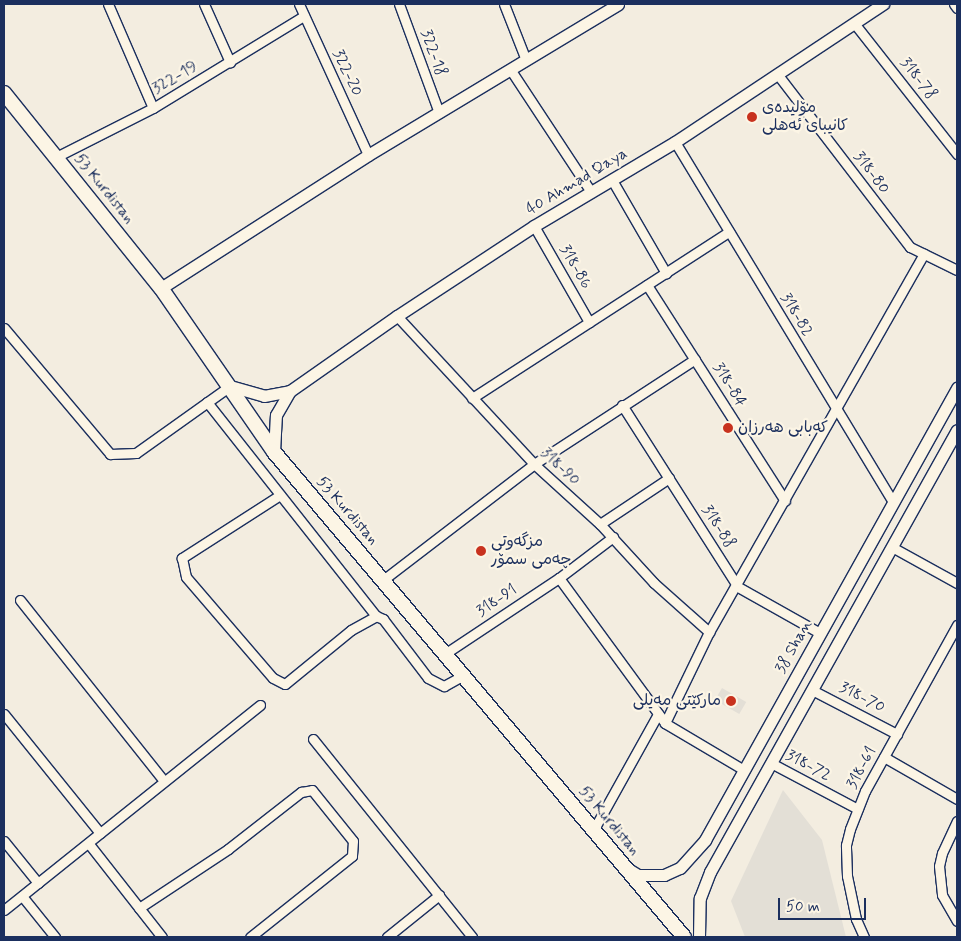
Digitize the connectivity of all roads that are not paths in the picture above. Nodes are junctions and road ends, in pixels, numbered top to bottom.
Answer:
1 (108, 4) edge
2 (204, 4) edge
3 (299, 4) edge
4 (399, 4) edge
5 (504, 4) edge
6 (883, 4) edge
7 (954, 4) edge
8 (611, 5) edge
9 (957, 8) edge
10 (304, 16) junction
11 (854, 23) junction
12 (526, 60) junction
13 (230, 62) junction
14 (510, 69) junction
15 (778, 75) junction
16 (4, 93) edge
17 (153, 108) junction
18 (439, 113) junction
19 (675, 142) junction
20 (957, 154) edge
21 (368, 155) junction
22 (56, 157) junction
23 (612, 180) junction
24 (591, 192) junction
25 (534, 226) junction
26 (728, 232) junction
27 (924, 254) junction
28 (957, 270) edge
29 (666, 273) junction
30 (647, 284) junction
31 (161, 288) junction
32 (397, 316) junction
33 (589, 322) junction
34 (4, 328) edge
35 (695, 359) junction
36 (230, 386) junction
37 (957, 388) edge
38 (290, 391) junction
39 (472, 398) junction
40 (207, 402) junction
41 (622, 404) junction
42 (836, 408) junction
43 (957, 430) edge
44 (274, 452) junction
45 (534, 464) junction
46 (669, 478) junction
47 (280, 495) junction
48 (785, 501) junction
49 (893, 502) junction
50 (600, 524) junction
51 (613, 537) junction
52 (892, 547) junction
53 (559, 578) junction
54 (383, 580) junction
55 (957, 583) edge
56 (738, 586) junction
57 (20, 600) dead end
58 (376, 616) junction
59 (957, 625) edge
60 (709, 632) junction
61 (820, 633) junction
62 (446, 653) junction
63 (464, 675) junction
64 (812, 690) junction
65 (260, 705) dead end
66 (4, 714) edge
67 (658, 714) junction
68 (665, 723) junction
69 (897, 734) junction
70 (313, 739) dead end
71 (884, 757) junction
72 (771, 763) junction
73 (744, 770) junction
74 (163, 780) junction
75 (957, 799) edge
76 (858, 809) junction
77 (957, 821) edge
78 (594, 829) junction
79 (100, 833) junction
80 (4, 841) edge
81 (89, 844) junction
82 (626, 868) junction
83 (38, 883) junction
84 (440, 895) junction
85 (22, 896) junction
86 (138, 908) junction
87 (4, 910) edge
88 (957, 921) edge
89 (55, 937) edge
90 (162, 937) edge
91 (250, 937) edge
92 (387, 937) edge
93 (472, 937) edge
94 (684, 937) edge
95 (699, 937) edge
96 (864, 937) edge

1 - 17 street
2 - 13 street
3 - 10 street, 322-20
4 - 18 street, 322-18
5 - 12 street
6 - 11 street, 40 Ahmad Qaya
7 - 9 street
8 - 12 street
10 - 13 street, 322-19
10 - 21 street, 322-20
11 - 15 street, 40 Ahmad Qaya
11 - 20 street, 318-78
12 - 14 street
13 - 17 street, 322-19
14 - 18 street
14 - 24 street
15 - 19 street, 40 Ahmad Qaya
15 - 27 street, 318-80
16 - 22 main road, 53 Kurdistan
17 - 22 street, 322-19
18 - 21 street
19 - 23 street, 40 Ahmad Qaya
19 - 26 street, 318-82
21 - 31 street
22 - 31 main road, 53 Kurdistan
23 - 24 street, 40 Ahmad Qaya
23 - 29 street
24 - 25 street, 40 Ahmad Qaya
25 - 32 street, 40 Ahmad Qaya
25 - 33 street, 318-86
26 - 29 street
26 - 42 street, 318-82
27 - 28 street, 318-80
27 - 42 street
29 - 30 street
30 - 33 street
30 - 35 street, 318-84
31 - 36 main road, 53 Kurdistan
32 - 38 street, 40 Ahmad Qaya
32 - 39 street, 318-90
33 - 39 street
34 - 40 street
35 - 41 street
35 - 48 street, 318-84
36 - 38 street, 40 Ahmad Qaya
36 - 40 street
36 - 44 main road, 53 Kurdistan
37 - 49 street, 38 Shan
38 - 44 street, 40 Ahmad Qaya
39 - 45 street, 318-90
40 - 47 street
41 - 45 street
41 - 46 street, 318-88
42 - 48 street
42 - 49 street, 318-82
43 - 52 street
44 - 54 main road, 53 Kurdistan
45 - 50 street, 318-90
45 - 54 street
46 - 50 street
46 - 56 street, 318-88
47 - 58 street
47 - 58 street
48 - 56 street
49 - 61 street, 38 Shan
50 - 51 street, 318-90
51 - 53 street, 318-91
51 - 60 street, 318-90
52 - 55 street
52 - 64 street
53 - 62 street, 318-91
53 - 67 street
54 - 62 main road, 53 Kurdistan
56 - 60 street
56 - 61 street, 318-88
57 - 74 street
58 - 63 street
59 - 69 street, 318-61
60 - 68 street
61 - 73 street, 38 Shan
62 - 63 main road, 53 Kurdistan
63 - 78 main road, 53 Kurdistan
64 - 69 street, 318-70
64 - 72 street
65 - 74 street
66 - 79 street
67 - 68 street
67 - 78 street
68 - 73 street
69 - 71 street, 318-61
70 - 84 street
71 - 75 street
71 - 76 street, 318-61
72 - 76 street, 318-72
72 - 95 street
73 - 82 street, 38 Shan
74 - 79 street
76 - 96 street, 318-61
77 - 88 street
78 - 82 main road, 53 Kurdistan
79 - 81 street
80 - 83 street
81 - 83 street
81 - 86 street
82 - 94 main road, 53 Kurdistan
83 - 85 street
84 - 92 street
84 - 93 street
85 - 87 street
85 - 89 street
86 - 90 street
86 - 91 street

